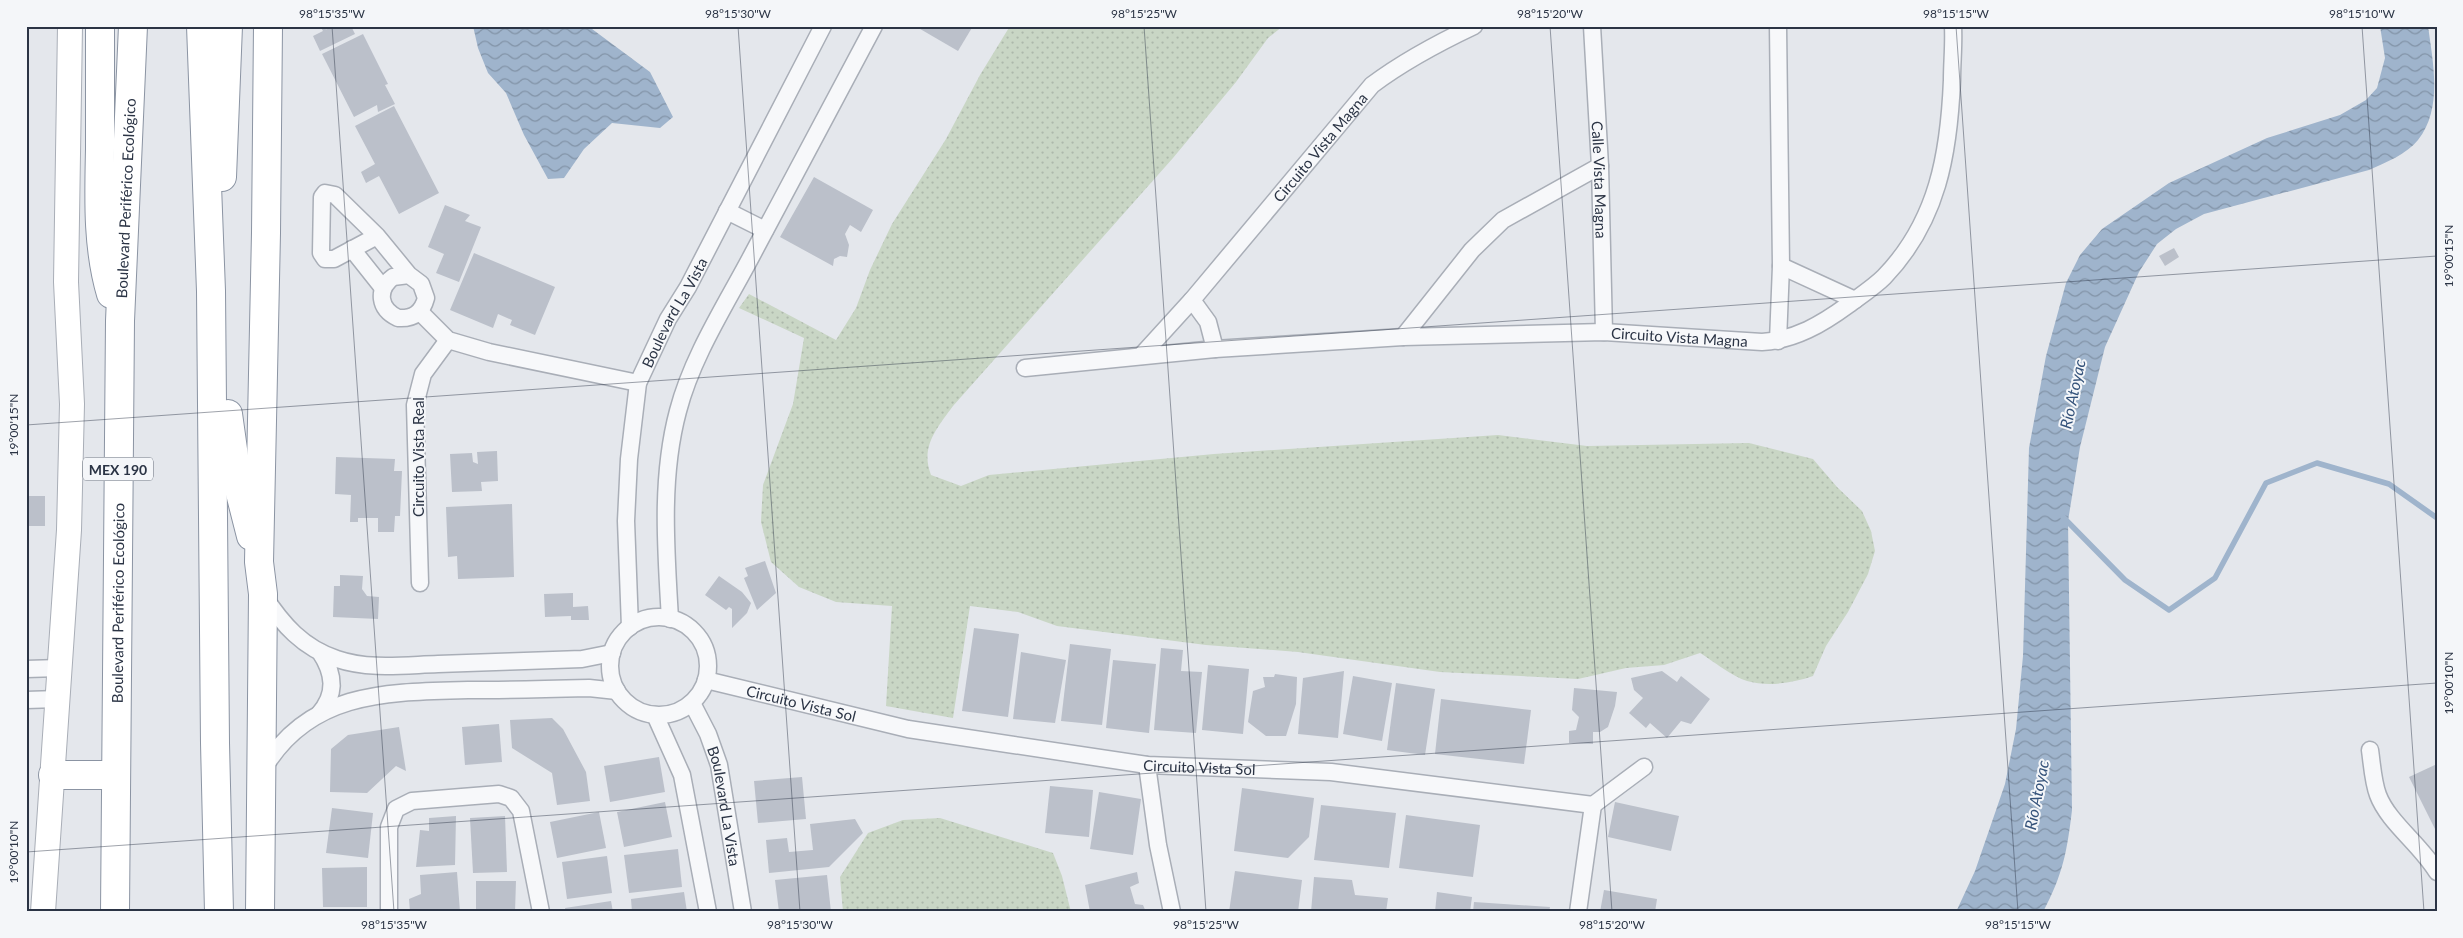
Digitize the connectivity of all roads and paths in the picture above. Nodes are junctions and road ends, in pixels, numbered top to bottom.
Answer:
1 (70, 26) edge
2 (100, 26) edge
3 (133, 26) edge
4 (201, 26) edge
5 (228, 26) edge
6 (268, 26) edge
7 (823, 26) edge
8 (874, 26) edge
9 (1474, 26) edge
10 (1592, 26) edge
11 (1778, 26) edge
12 (1953, 26) edge
13 (1600, 166) junction
14 (727, 211) junction
15 (765, 230) junction
16 (377, 236) junction
17 (352, 249) junction
18 (1781, 266) junction
19 (409, 275) junction
20 (383, 288) junction
21 (211, 291) junction
22 (1192, 300) junction
23 (1855, 300) junction
24 (420, 312) junction
25 (120, 321) junction
26 (1604, 332) junction
27 (1403, 337) junction
28 (448, 340) junction
29 (1778, 341) junction
30 (212, 343) junction
31 (1215, 349) junction
32 (1141, 356) junction
33 (1025, 368) dead end
34 (638, 383) junction
35 (259, 562) junction
36 (420, 583) dead end
37 (263, 594) junction
38 (670, 618) junction
39 (630, 628) junction
40 (320, 652) junction
41 (612, 653) junction
42 (60, 668) junction
43 (26, 669) edge
44 (706, 680) junction
45 (617, 691) junction
46 (58, 699) junction
47 (26, 700) edge
48 (692, 703) junction
49 (319, 714) junction
50 (656, 715) junction
51 (2370, 750) dead end
52 (1147, 765) junction
53 (1644, 766) dead end
54 (261, 772) junction
55 (57, 775) junction
56 (116, 775) junction
57 (1593, 805) junction
58 (2437, 872) edge
59 (43, 912) edge
60 (54, 912) edge
61 (115, 912) edge
62 (219, 912) edge
63 (260, 912) edge
64 (389, 912) edge
65 (541, 912) edge
66 (708, 912) edge
67 (743, 912) edge
68 (1172, 912) edge
69 (1578, 912) edge

1 - 42 street
2 - 25 highway
3 - 25 highway, Boulevard Periférico Ecológico / MEX 190
4 - 21 highway
5 - 21 highway
6 - 35 highway
7 - 14 street, Boulevard La Vista
8 - 15 street
9 - 22 street, Circuito Vista Magna
10 - 13 street, Calle Vista Magna
11 - 18 street
12 - 23 street, Circuito Vista Magna
13 - 26 street, Calle Vista Magna
13 - 27 street
14 - 15 street
14 - 34 street, Boulevard La Vista
15 - 38 street
16 - 17 street
16 - 17 street
16 - 19 street
17 - 20 street
18 - 23 street
18 - 29 street
19 - 20 street
19 - 24 street
20 - 24 street
21 - 30 highway
22 - 31 street
22 - 32 street, Circuito Vista Magna
23 - 29 street, Circuito Vista Magna
24 - 28 street
25 - 56 highway, Boulevard Periférico Ecológico / MEX 190
26 - 27 street, Circuito Vista Magna
26 - 29 street, Circuito Vista Magna
27 - 31 street, Circuito Vista Magna
28 - 34 street
28 - 36 street, Circuito Vista Real
30 - 35 highway
30 - 62 highway
31 - 32 street, Circuito Vista Magna
32 - 33 street, Circuito Vista Magna
34 - 39 street, Boulevard La Vista
35 - 37 highway
37 - 40 street
37 - 54 highway
38 - 39 street
38 - 44 street
39 - 41 street
40 - 41 street
40 - 49 street
41 - 45 street
42 - 43 street
42 - 46 street
44 - 48 street
44 - 52 street, Circuito Vista Sol
45 - 49 street
45 - 50 street
46 - 47 street
46 - 55 street
48 - 50 street
48 - 67 street, Boulevard La Vista
49 - 54 street
50 - 66 street
51 - 58 street
52 - 57 street, Circuito Vista Sol
52 - 68 street
53 - 57 street
54 - 63 highway
55 - 56 highway
55 - 59 street
55 - 60 street
56 - 61 highway, Boulevard Periférico Ecológico / MEX 190
57 - 69 street
64 - 65 street

